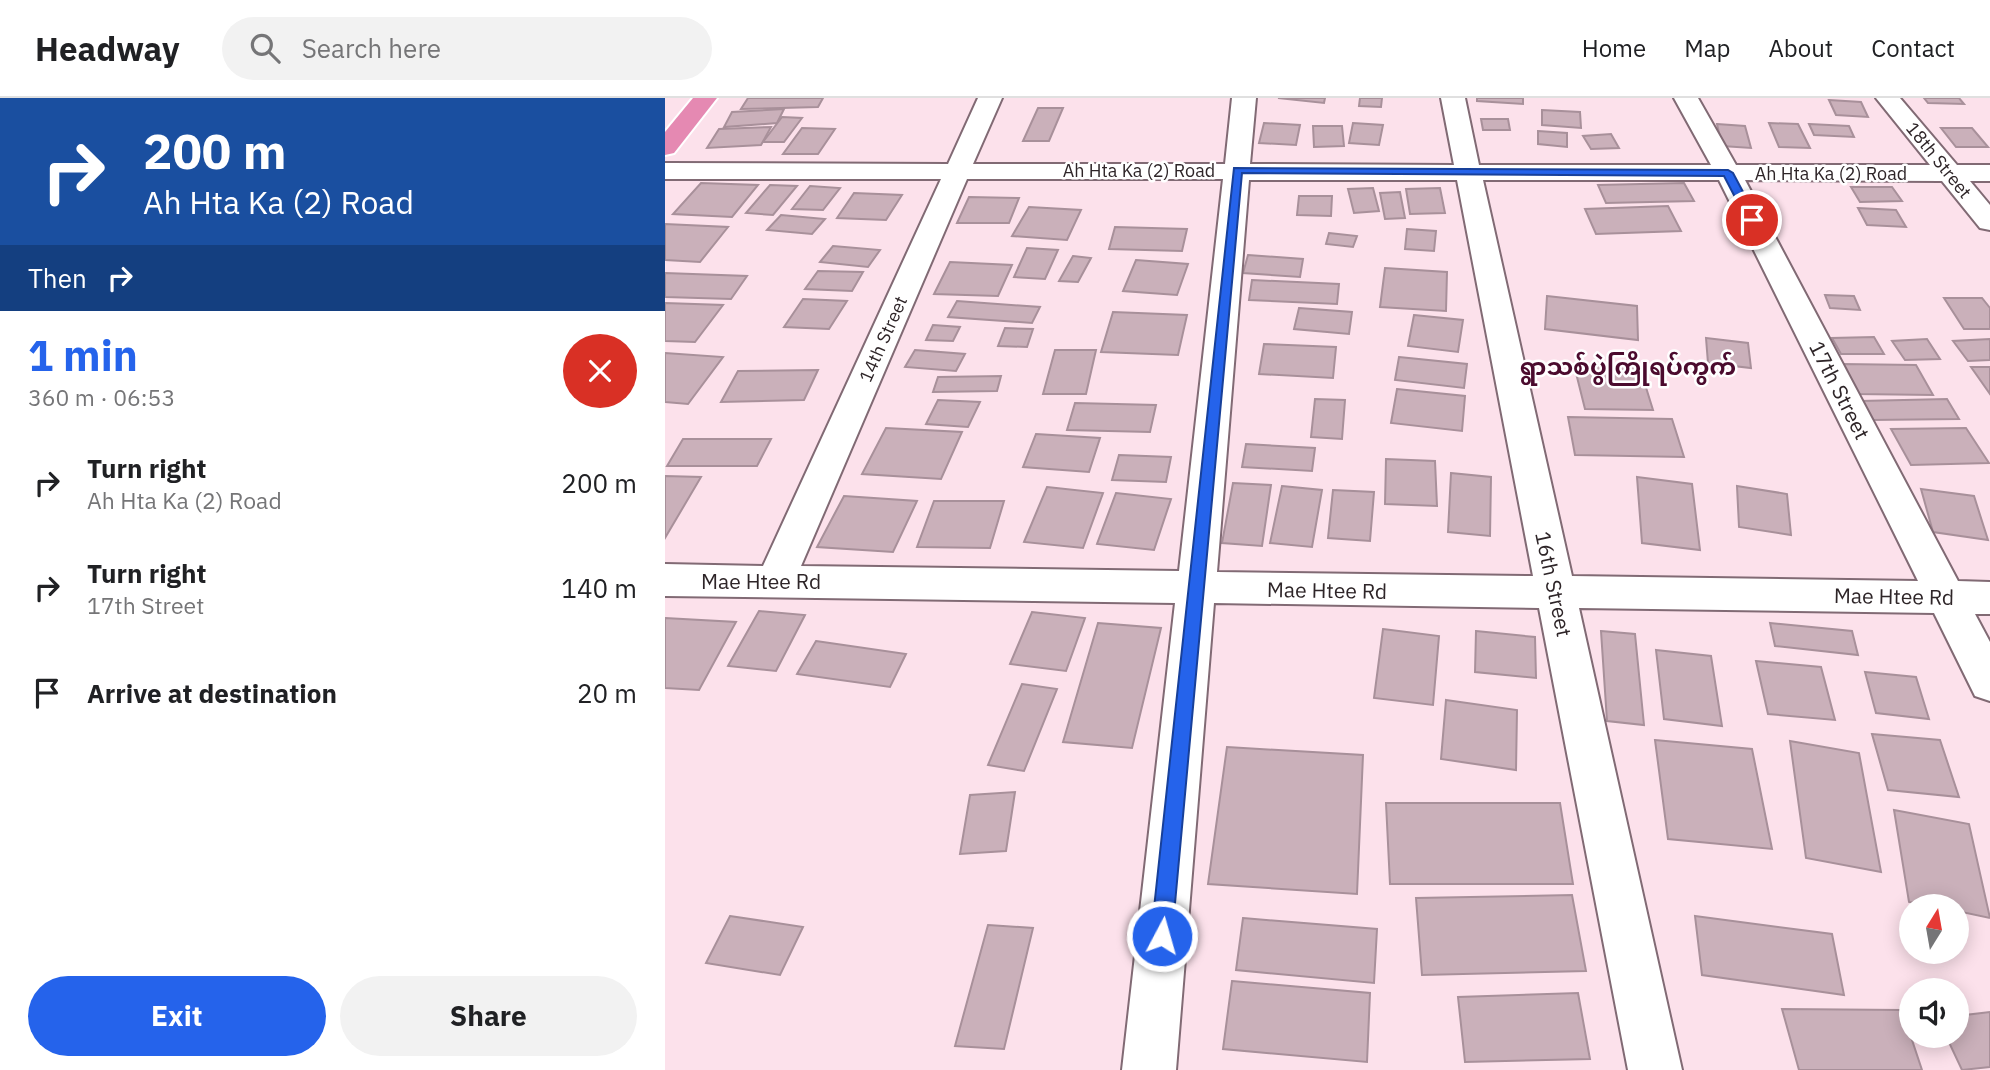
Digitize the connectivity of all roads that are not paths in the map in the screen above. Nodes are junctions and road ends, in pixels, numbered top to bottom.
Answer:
1 (705, 98) edge
2 (990, 98) edge
3 (1244, 98) edge
4 (1453, 98) edge
5 (1685, 98) edge
6 (1888, 98) edge
7 (665, 148) edge
8 (959, 169) junction
9 (665, 170) edge
10 (1237, 170) junction
11 (1469, 173) junction
12 (1728, 173) junction
13 (1950, 173) junction
14 (1990, 173) edge
15 (1990, 222) edge
16 (665, 580) edge
17 (776, 580) junction
18 (1196, 588) junction
19 (1556, 593) junction
20 (1947, 597) junction
21 (1990, 598) edge
22 (1990, 683) edge
23 (1149, 1070) edge
24 (1655, 1070) edge

1 - 7 highway
2 - 8 street, 14th Street
3 - 10 street
4 - 11 street, 16th Street
5 - 12 street, 17th Street
6 - 13 street, 18th Street
8 - 9 street, Ah Hta Ka (2) Road
8 - 10 street, Ah Hta Ka (2) Road
8 - 17 street, 14th Street
10 - 11 street, Ah Hta Ka (2) Road
10 - 18 street
11 - 12 street, Ah Hta Ka (2) Road
11 - 19 street, 16th Street
12 - 13 street, Ah Hta Ka (2) Road
12 - 20 street, 17th Street
13 - 14 street, Ah Hta Ka (2) Road
13 - 15 street, 18th Street
16 - 17 street, Mae Htee Rd
17 - 18 street, Mae Htee Rd
18 - 19 street, Mae Htee Rd
18 - 23 street
19 - 20 street, Mae Htee Rd
19 - 24 street, 16th Street
20 - 21 street, Mae Htee Rd
20 - 22 street, 17th Street

